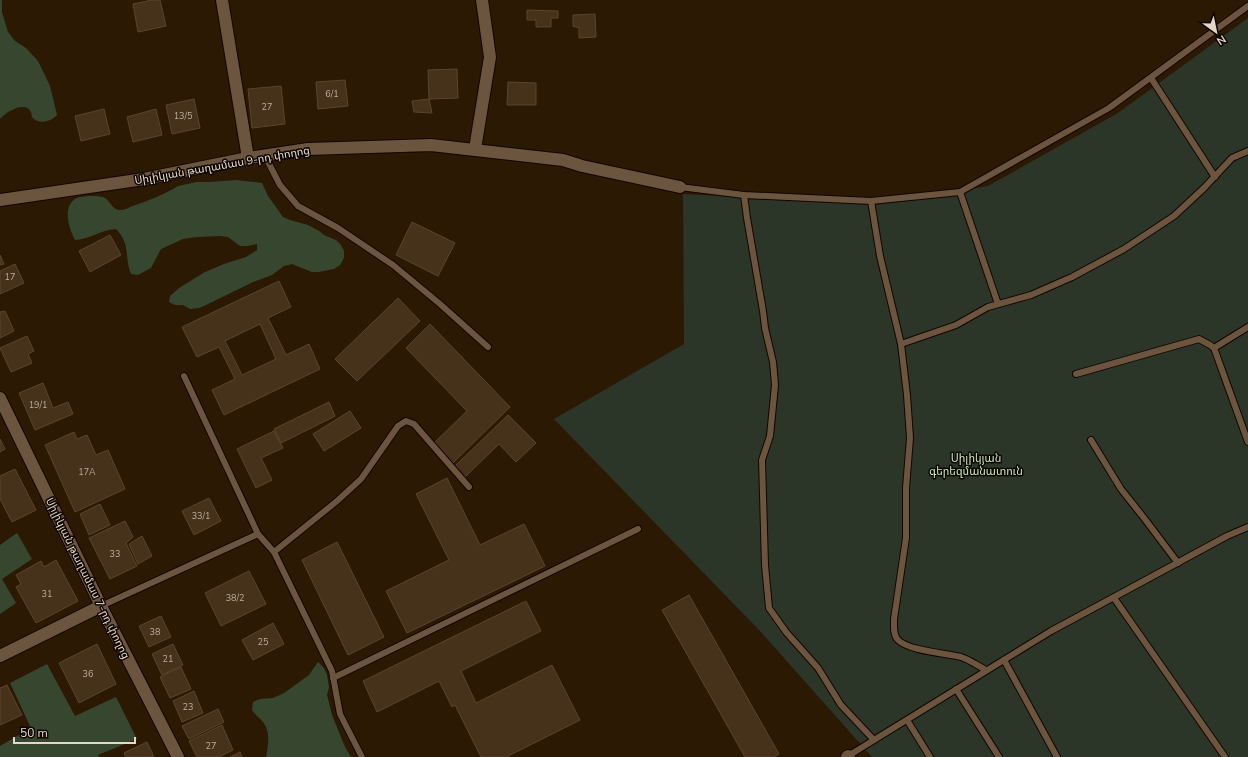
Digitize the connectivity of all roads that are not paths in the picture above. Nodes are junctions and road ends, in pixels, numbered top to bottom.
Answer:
1 (222, 0) edge
2 (482, 0) edge
3 (1248, 6) edge
4 (1150, 78) junction
5 (475, 149) junction
6 (1248, 151) edge
7 (265, 156) junction
8 (248, 158) junction
9 (1215, 177) junction
10 (680, 187) joint
11 (960, 192) junction
12 (744, 195) junction
13 (0, 200) edge
14 (871, 201) junction
15 (998, 304) junction
16 (1248, 327) edge
17 (901, 344) junction
18 (488, 347) dead end
19 (1214, 348) junction
20 (1076, 374) dead end
21 (184, 376) dead end
22 (0, 398) edge
23 (1091, 440) dead end
24 (1248, 442) edge
25 (469, 487) dead end
26 (1248, 527) edge
27 (638, 529) dead end
28 (258, 534) junction
29 (274, 552) junction
30 (1178, 563) junction
31 (1114, 598) junction
32 (101, 606) junction
33 (0, 656) edge
34 (1004, 660) junction
35 (986, 670) junction
36 (333, 678) junction
37 (956, 689) junction
38 (907, 720) junction
39 (874, 740) junction
40 (178, 757) edge
41 (362, 757) edge
42 (848, 757) edge
43 (930, 757) edge
44 (999, 757) edge
45 (1057, 757) edge
46 (1225, 757) edge

1 - 8 street
2 - 5 street
3 - 4 lane
4 - 9 lane
4 - 11 lane
5 - 7 street, Սիլիկյան թաղամաս 9-րդ փողոց
5 - 10 street, Սիլիկյան թաղամաս 9-րդ փողոց
6 - 9 lane
7 - 8 street, Սիլիկյան թաղամաս 9-րդ փողոց
7 - 18 lane
8 - 13 street, Սիլիկյան թաղամաս 9-րդ փողոց
9 - 15 lane
10 - 12 lane
11 - 14 lane
11 - 15 lane
12 - 14 lane
12 - 39 lane
14 - 17 lane
15 - 17 lane
16 - 19 lane
17 - 35 lane
19 - 20 lane
19 - 24 lane
21 - 28 lane
22 - 32 street, Սիլիկյան թաղամաս 7-րդ փողոց
23 - 30 lane
25 - 29 lane
26 - 30 lane
27 - 36 lane
28 - 29 lane
28 - 32 lane
29 - 36 lane
30 - 31 lane
31 - 34 lane
31 - 46 lane
32 - 33 street
32 - 40 street, Սիլիկյան թաղամաս 7-րդ փողոց
34 - 35 lane
34 - 45 lane
35 - 37 lane
36 - 41 lane
37 - 38 lane
37 - 44 lane
38 - 39 lane
38 - 43 lane
39 - 42 lane

